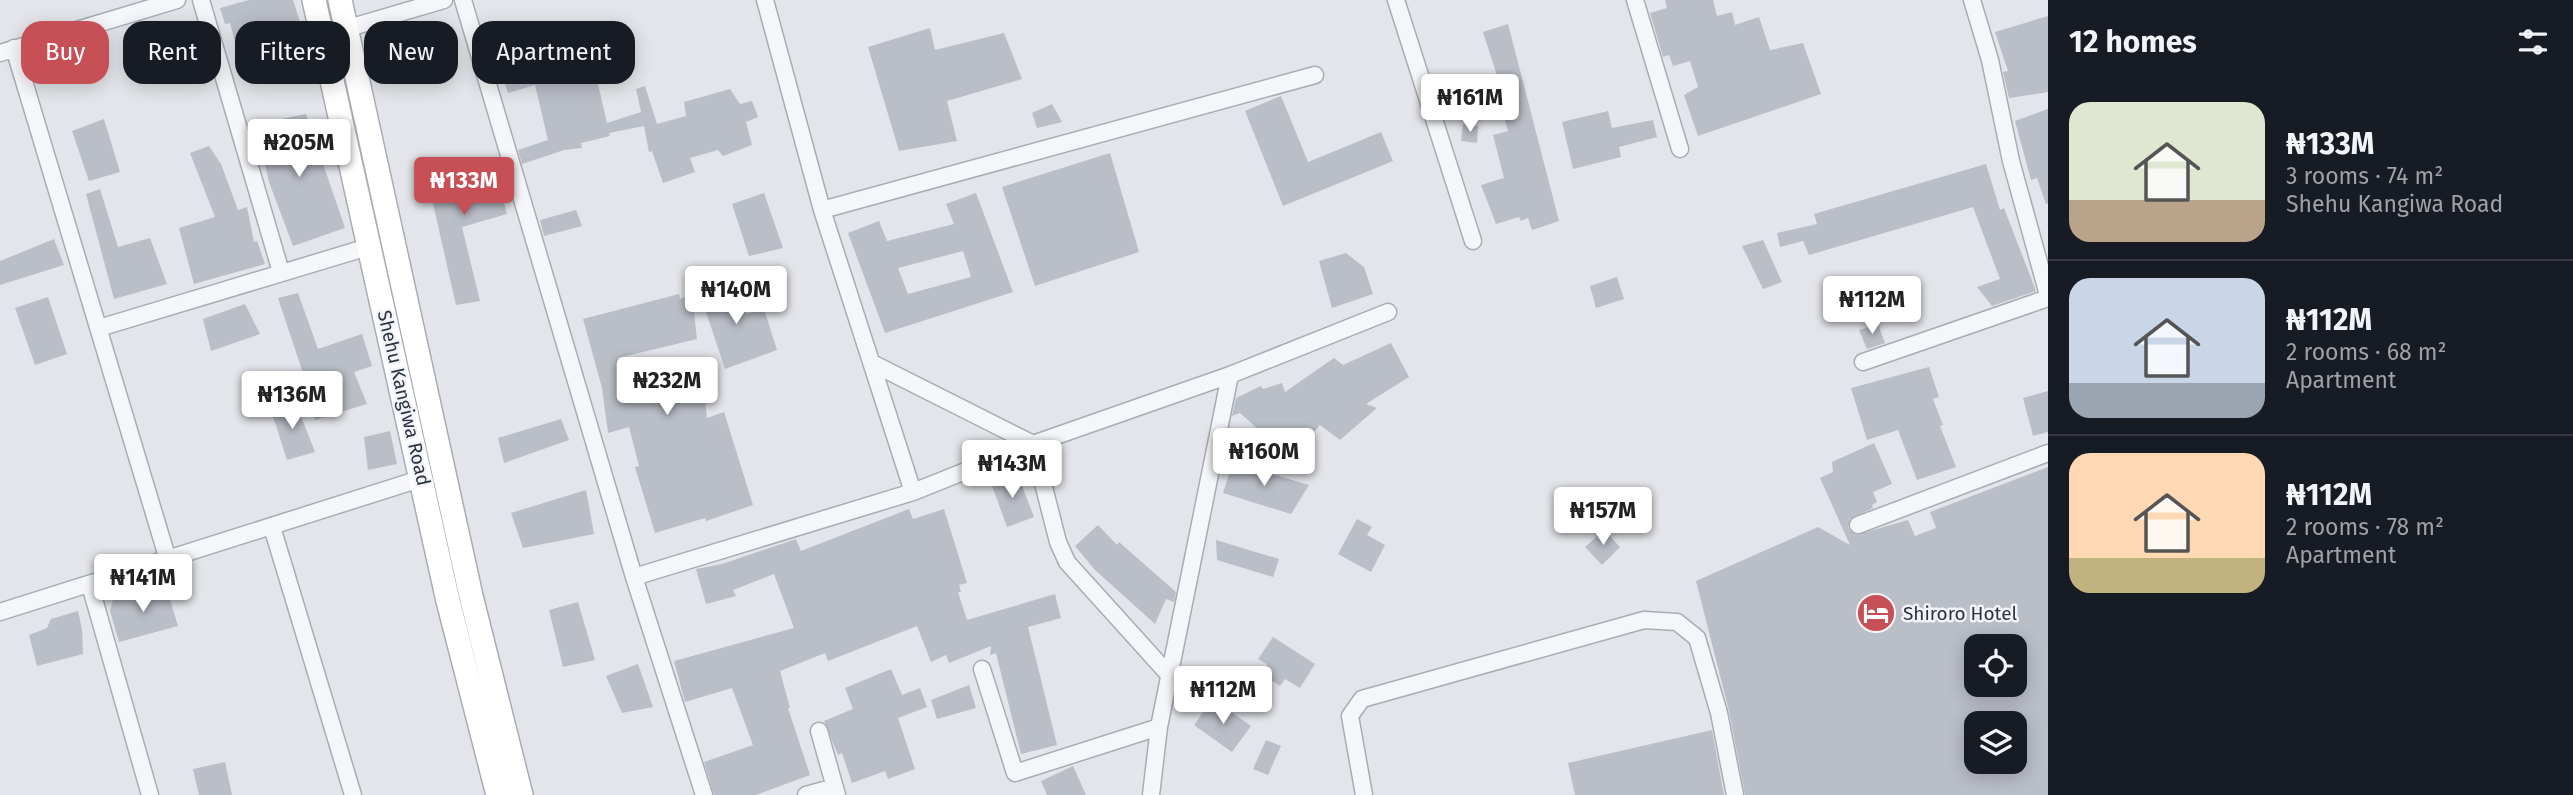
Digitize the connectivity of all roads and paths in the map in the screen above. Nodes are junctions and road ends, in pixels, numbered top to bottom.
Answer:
1 (177, 0) edge
2 (201, 0) edge
3 (314, 0) edge
4 (340, 0) edge
5 (443, 0) edge
6 (463, 0) edge
7 (765, 0) edge
8 (1396, 0) edge
9 (1635, 0) edge
10 (1972, 0) edge
11 (344, 21) edge
12 (350, 28) edge
13 (7, 50) edge
14 (350, 52) edge
15 (1315, 75) dead end
16 (1680, 149) dead end
17 (822, 210) junction
18 (1473, 241) dead end
19 (368, 247) junction
20 (282, 272) junction
21 (2048, 296) edge
22 (1388, 312) dead end
23 (99, 328) junction
24 (1863, 362) dead end
25 (872, 363) junction
26 (1230, 375) junction
27 (1033, 444) junction
28 (2048, 453) edge
29 (423, 478) junction
30 (913, 492) junction
31 (1858, 525) dead end
32 (272, 527) junction
33 (168, 561) junction
34 (634, 576) junction
35 (90, 585) junction
36 (471, 596) junction
37 (448, 601) junction
38 (0, 612) edge
39 (982, 669) dead end
40 (1170, 676) junction
41 (1160, 727) junction
42 (819, 731) dead end
43 (836, 791) edge
44 (150, 795) edge
45 (353, 795) edge
46 (498, 795) edge
47 (521, 795) edge
48 (704, 795) edge
49 (806, 795) edge
50 (1151, 795) edge
51 (1364, 795) edge
52 (1735, 795) edge

1 - 13 street
2 - 20 street
3 - 19 main road, Shehu Kangiwa Road
4 - 11 main road, Shehu Kangiwa Road
5 - 12 street
6 - 34 street
7 - 17 street
8 - 18 street
9 - 16 street
10 - 21 street
13 - 23 street
14 - 36 main road, Shehu Kangiwa Road
15 - 17 street
17 - 25 street
19 - 20 street
19 - 29 main road, Shehu Kangiwa Road
20 - 23 street
21 - 24 street
22 - 26 street
23 - 33 street
25 - 27 street
25 - 30 street
26 - 27 street
26 - 40 street
27 - 30 street
27 - 40 street
28 - 31 street
29 - 32 street
29 - 37 main road, Shehu Kangiwa Road
30 - 34 street
32 - 33 street
32 - 45 street
33 - 35 street
34 - 48 street
35 - 38 street
35 - 44 street
36 - 37 main road
36 - 47 main road, Shehu Kangiwa Road
37 - 46 main road, Shehu Kangiwa Road
39 - 41 street
40 - 41 street
41 - 50 street
42 - 43 street
43 - 49 street
51 - 52 street

